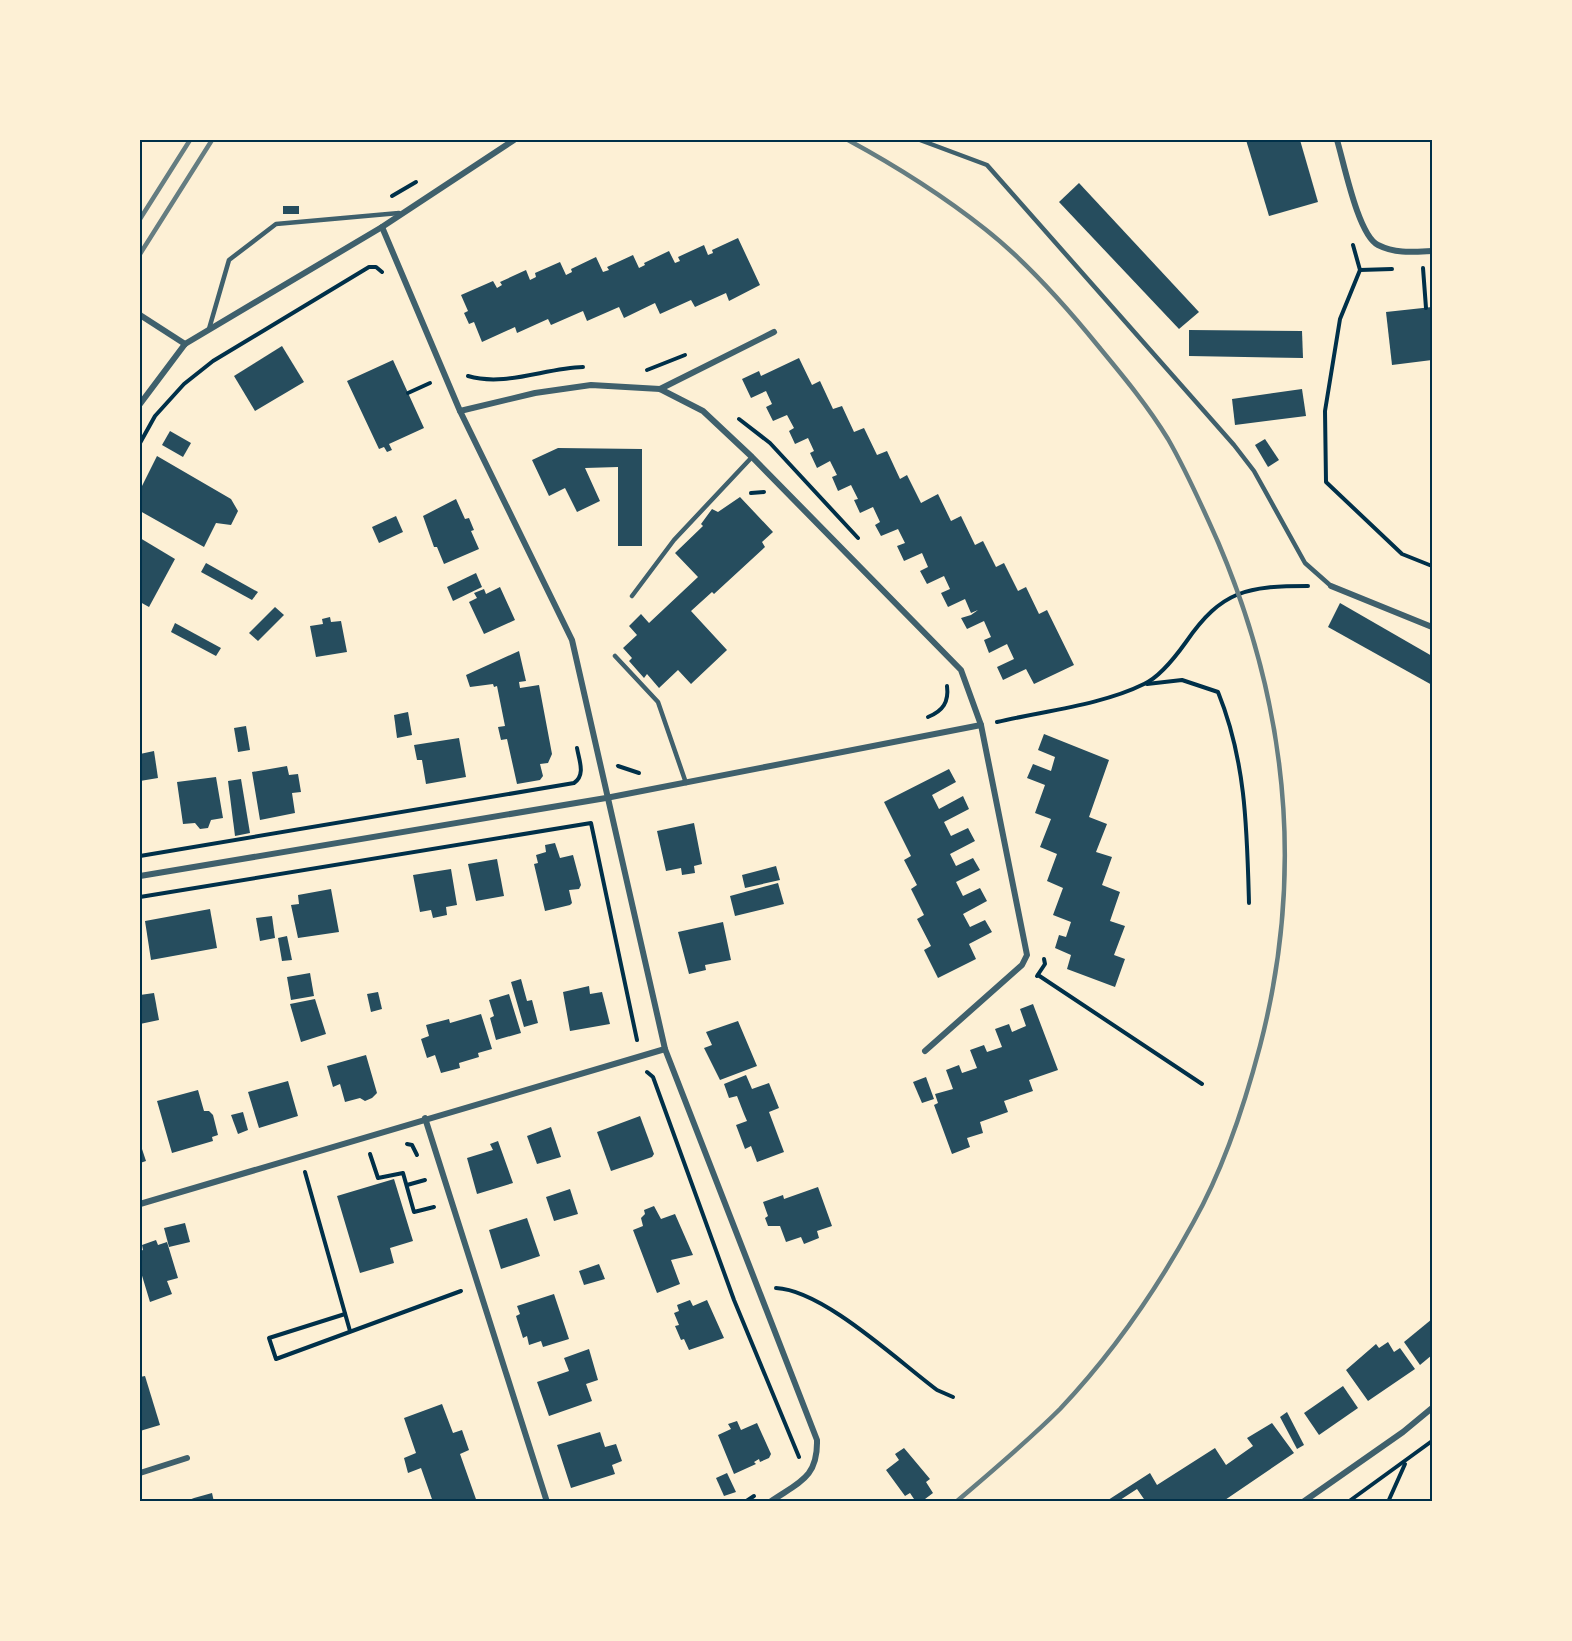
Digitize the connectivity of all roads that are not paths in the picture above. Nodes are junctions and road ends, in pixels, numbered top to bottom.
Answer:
1 (514, 140) edge
2 (920, 140) edge
3 (1337, 140) edge
4 (399, 213) junction
5 (382, 227) junction
6 (1432, 251) edge
7 (140, 315) edge
8 (209, 330) junction
9 (774, 332) dead end
10 (185, 344) junction
11 (660, 389) junction
12 (140, 404) edge
13 (460, 411) junction
14 (752, 457) junction
15 (1331, 586) joint
16 (632, 596) dead end
17 (1432, 627) edge
18 (615, 656) dead end
19 (981, 725) junction
20 (686, 783) junction
21 (606, 798) junction
22 (140, 876) edge
23 (664, 1049) junction
24 (925, 1052) dead end
25 (425, 1118) junction
26 (140, 1204) edge
27 (1432, 1408) edge
28 (188, 1458) dead end
29 (140, 1473) edge
30 (547, 1502) edge
31 (770, 1502) edge
32 (1303, 1502) edge

1 - 4 street
2 - 15 lane
3 - 6 street
4 - 5 street
4 - 8 lane
5 - 8 street
5 - 13 street
7 - 10 street
8 - 10 street
9 - 11 street
10 - 12 street
11 - 13 street
11 - 14 street
13 - 21 street
14 - 16 lane
14 - 19 street
15 - 17 street
18 - 20 lane
19 - 20 street
19 - 24 street
20 - 21 street
21 - 22 street
21 - 23 street
23 - 25 street
23 - 31 street
25 - 26 street
25 - 30 street
27 - 32 street
28 - 29 street

